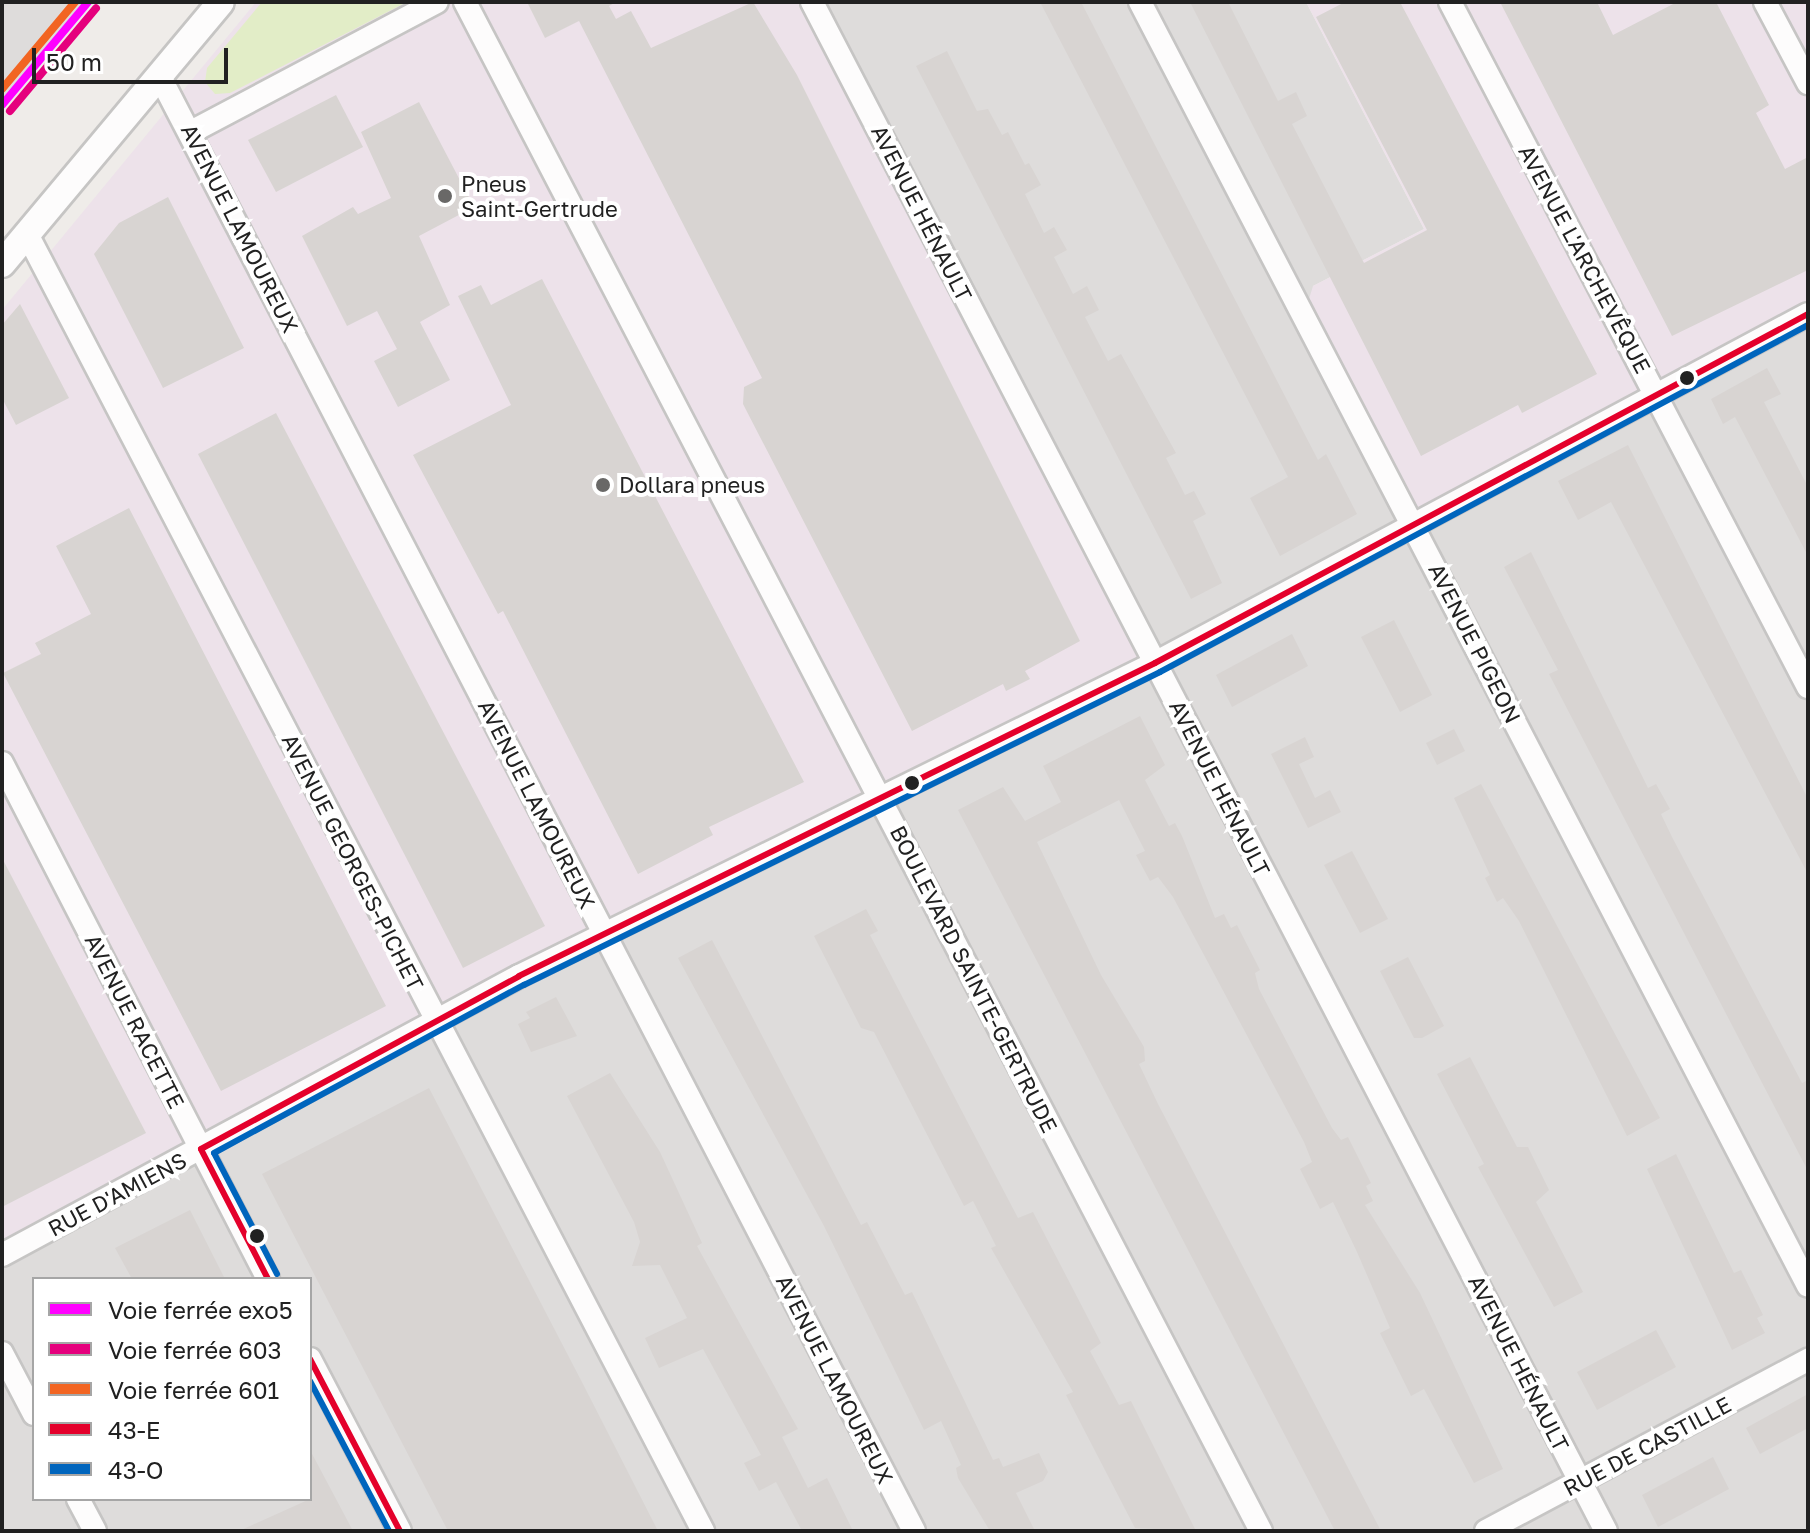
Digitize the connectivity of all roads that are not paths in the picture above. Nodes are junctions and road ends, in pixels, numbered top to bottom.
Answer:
1 (221, 2) edge
2 (437, 2) edge
3 (465, 2) edge
4 (812, 2) edge
5 (1140, 2) edge
6 (1450, 2) edge
7 (1765, 2) edge
8 (160, 77) junction
9 (1808, 83) edge
10 (191, 132) junction
11 (27, 234) junction
12 (2, 264) edge
13 (1808, 314) edge
14 (1657, 396) junction
15 (1413, 525) junction
16 (1155, 663) junction
17 (1808, 687) edge
18 (2, 763) edge
19 (882, 801) junction
20 (603, 933) junction
21 (436, 1022) junction
22 (201, 1149) junction
23 (2, 1255) edge
24 (267, 1277) edge
25 (1808, 1286) edge
26 (2, 1353) edge
27 (1808, 1360) edge
28 (312, 1363) edge
29 (32, 1410) edge
30 (1580, 1481) junction
31 (79, 1501) edge
32 (95, 1531) edge
33 (400, 1531) edge
34 (703, 1531) edge
35 (914, 1531) edge
36 (1261, 1531) edge
37 (1486, 1531) edge
38 (1606, 1531) edge

1 - 8 street
2 - 10 street
3 - 19 street, BOULEVARD SAINTE-GERTRUDE
4 - 16 street, AVENUE HÉNAULT
5 - 15 street, AVENUE PIGEON
6 - 14 street, AVENUE L'ARCHEVÊQUE
7 - 9 street
8 - 10 street, AVENUE LAMOUREUX
8 - 11 street
10 - 20 street, AVENUE LAMOUREUX
11 - 12 street
11 - 21 street, AVENUE GEORGES-PICHET
13 - 14 street, RUE D'AMIENS
14 - 15 street, RUE D'AMIENS
14 - 17 street, AVENUE L'ARCHEVÊQUE
15 - 16 street, RUE D'AMIENS
15 - 25 street, AVENUE PIGEON
16 - 19 street, RUE D'AMIENS
16 - 30 street, AVENUE HÉNAULT
18 - 22 street, AVENUE RACETTE
19 - 20 street, RUE D'AMIENS
19 - 36 street, BOULEVARD SAINTE-GERTRUDE
20 - 21 street, RUE D'AMIENS
20 - 35 street, AVENUE LAMOUREUX
21 - 22 street, RUE D'AMIENS
21 - 34 street, AVENUE GEORGES-PICHET
22 - 23 street, RUE D'AMIENS
22 - 24 street, AVENUE RACETTE
26 - 29 street
27 - 30 street, RUE DE CASTILLE
28 - 33 street
30 - 37 street, RUE DE CASTILLE
30 - 38 street, AVENUE HÉNAULT
31 - 32 street

